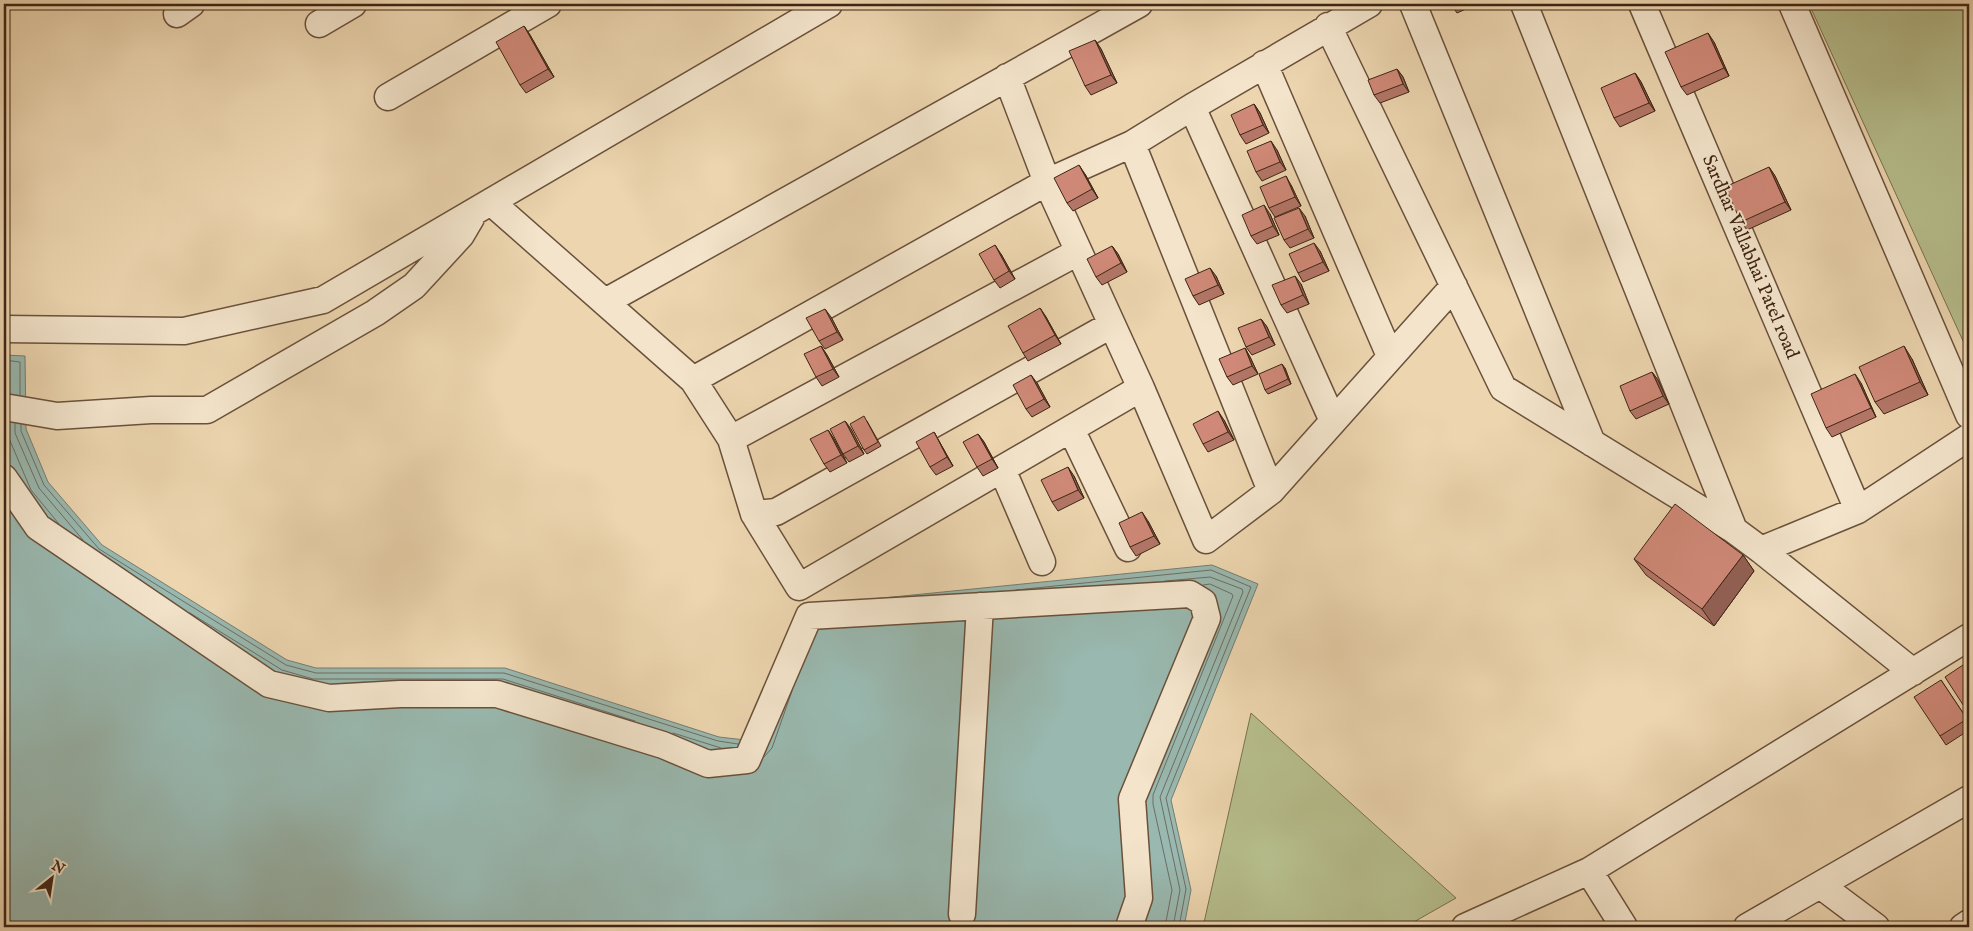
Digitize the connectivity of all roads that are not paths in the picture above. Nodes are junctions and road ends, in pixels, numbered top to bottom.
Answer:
1 (353, 4) edge
2 (548, 4) edge
3 (829, 4) edge
4 (1139, 4) edge
5 (1369, 4) edge
6 (1413, 4) edge
7 (1524, 4) edge
8 (1642, 4) edge
9 (1792, 4) edge
10 (319, 24) dead end
11 (1328, 26) junction
12 (1264, 64) junction
13 (1007, 77) junction
14 (388, 97) dead end
15 (1192, 107) junction
16 (1132, 144) junction
17 (1047, 182) junction
18 (483, 206) junction
19 (1078, 252) junction
20 (1454, 286) junction
21 (605, 302) junction
22 (1111, 324) junction
23 (4, 328) edge
24 (1390, 356) junction
25 (693, 380) junction
26 (1141, 388) junction
27 (4, 408) edge
28 (1969, 415) edge
29 (1333, 421) junction
30 (1071, 429) junction
31 (1969, 436) edge
32 (731, 439) junction
33 (1592, 443) junction
34 (1002, 469) junction
35 (4, 478) edge
36 (1271, 492) junction
37 (1858, 510) junction
38 (754, 514) junction
39 (1734, 530) junction
40 (1128, 548) edge
41 (1761, 550) junction
42 (1042, 562) dead end
43 (980, 606) junction
44 (1969, 637) edge
45 (1912, 672) junction
46 (1969, 799) edge
47 (1589, 871) junction
48 (1820, 885) junction
49 (962, 914) dead end
50 (1969, 923) edge
51 (1129, 927) edge
52 (1465, 927) edge
53 (1624, 927) edge
54 (1747, 927) edge
55 (1876, 927) edge
56 (1963, 927) edge

1 - 10 street
2 - 14 street
3 - 18 street
4 - 13 street
5 - 11 street
6 - 33 street
7 - 39 street
8 - 37 street, Sardhar Vallabhai Patel road
9 - 28 street
11 - 12 street
11 - 20 street
12 - 15 street
12 - 24 street
13 - 17 street
13 - 21 street
15 - 16 street
15 - 29 street
16 - 17 street
16 - 36 street
17 - 19 street
17 - 25 street
18 - 21 street
18 - 23 street
18 - 27 street
19 - 22 street
19 - 32 street
20 - 24 street
20 - 33 street
21 - 25 street
22 - 26 street
22 - 38 street
24 - 29 street
25 - 32 street
26 - 30 street
26 - 36 street
29 - 36 street
30 - 34 street
30 - 40 street
31 - 37 street
32 - 38 street
33 - 39 street
34 - 38 street
34 - 42 street
35 - 43 street
37 - 41 street
39 - 41 street
41 - 45 street
43 - 49 street
43 - 51 street
44 - 45 street
45 - 47 street
46 - 48 street
47 - 52 street
47 - 53 street
48 - 54 street
48 - 55 street
50 - 56 street

